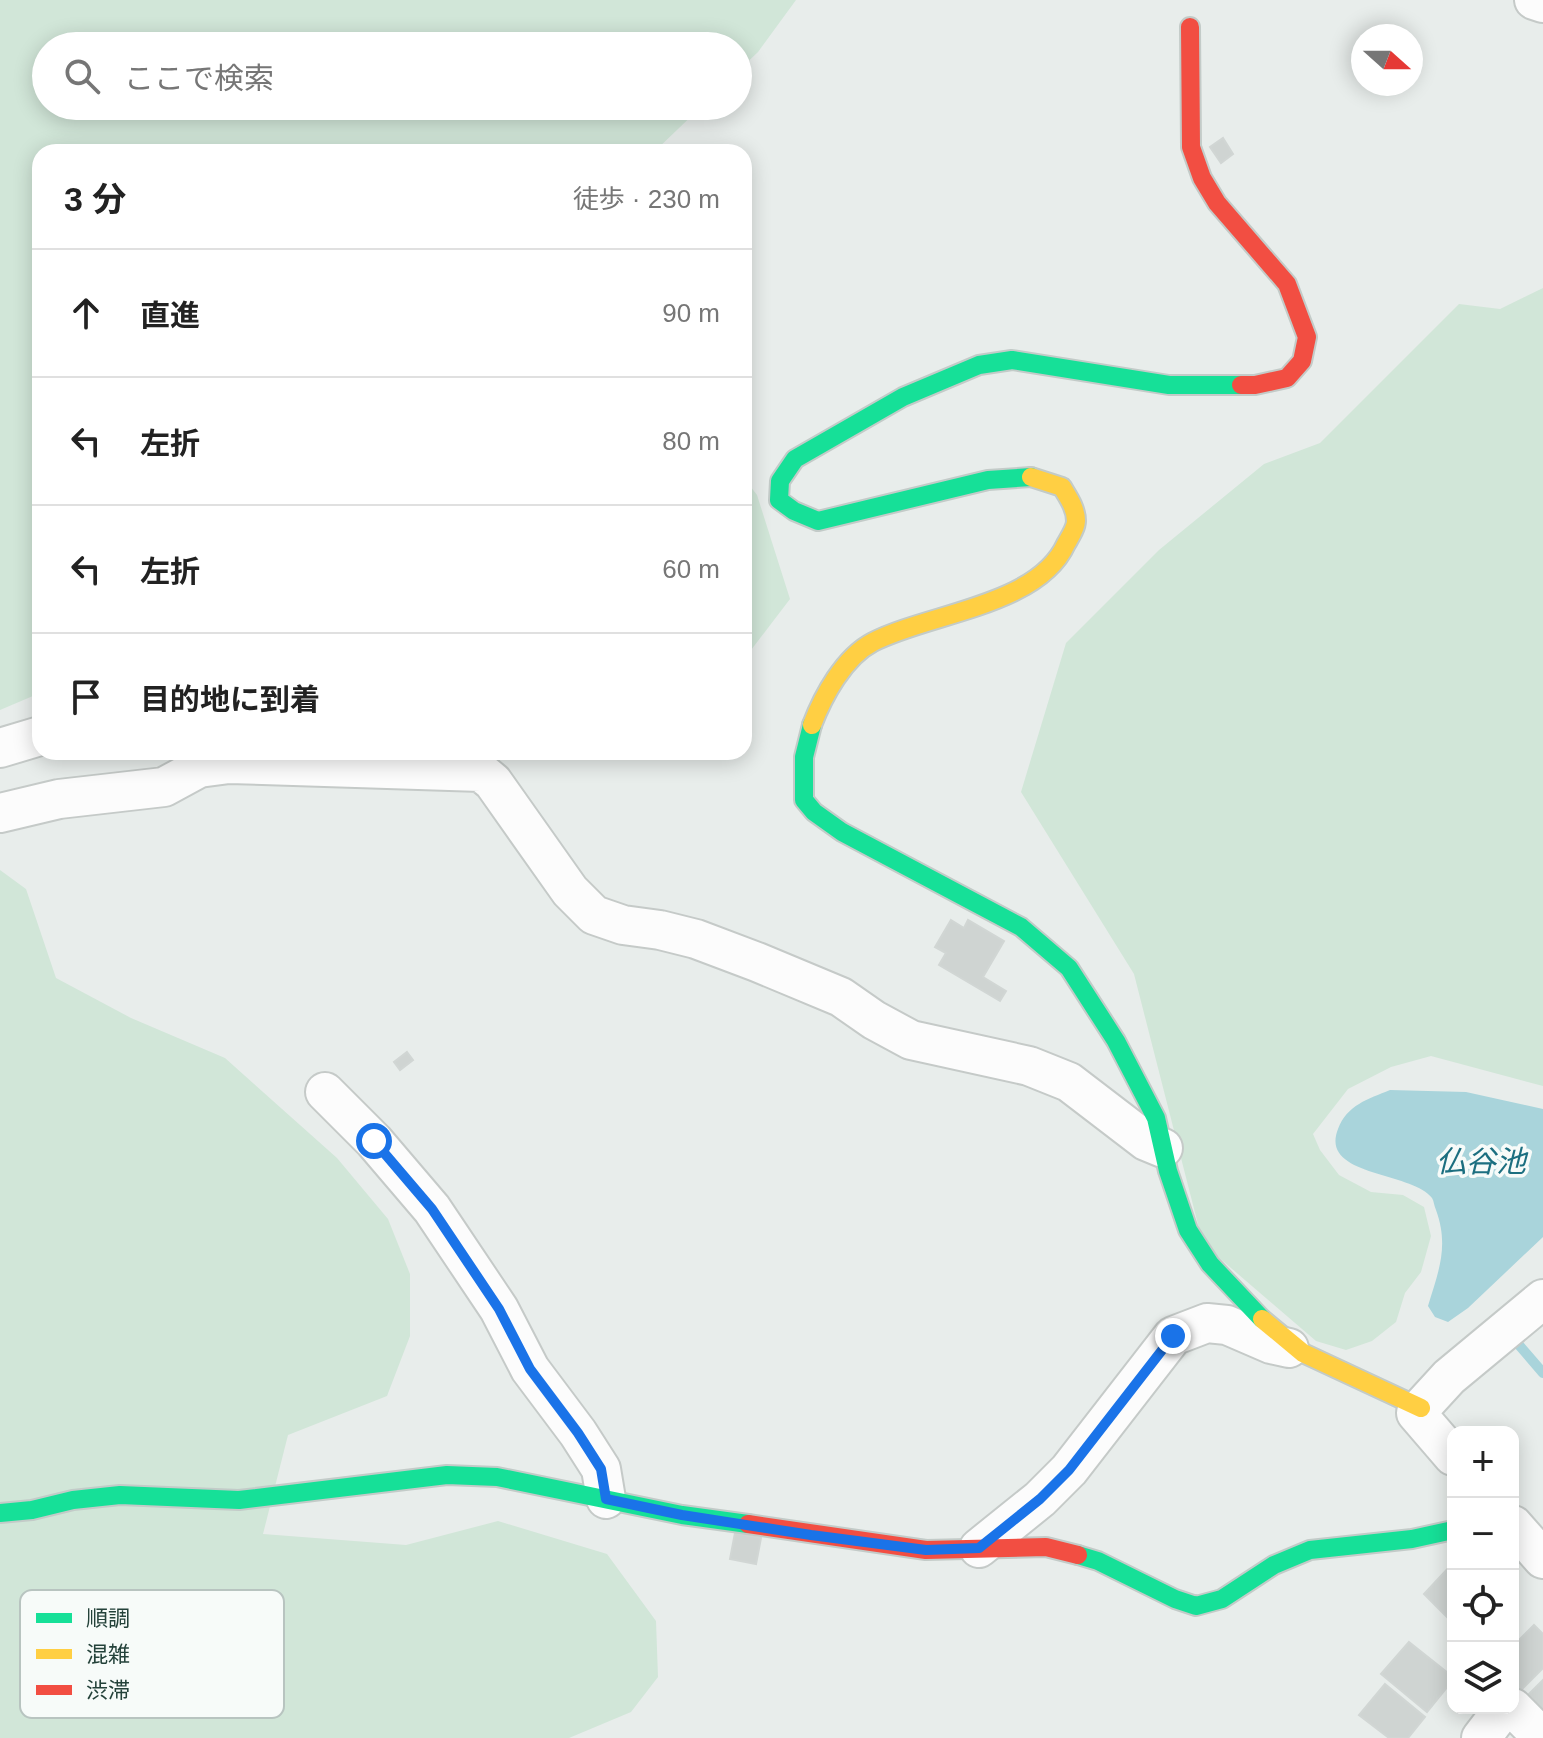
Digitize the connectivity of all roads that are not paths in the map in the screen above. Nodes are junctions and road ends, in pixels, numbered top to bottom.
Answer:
1 (1534, 0) edge
2 (1543, 3) edge
3 (1190, 27) dead end
4 (32, 738) edge
5 (0, 748) edge
6 (0, 813) edge
7 (325, 1092) dead end
8 (1163, 1148) junction
9 (1543, 1299) edge
10 (1299, 1350) junction
11 (1421, 1408) junction
12 (1447, 1449) edge
13 (606, 1499) junction
14 (0, 1513) edge
15 (1447, 1531) edge
16 (979, 1548) junction
17 (1499, 1714) edge
18 (1519, 1714) edge
19 (1481, 1738) edge
20 (1543, 1738) edge

1 - 2 street
3 - 8 street
4 - 5 street
6 - 8 street
7 - 13 street
8 - 10 street
9 - 11 street
10 - 11 street
10 - 16 street
11 - 12 street
13 - 14 street
13 - 16 street
15 - 16 street
17 - 19 street
18 - 20 street

